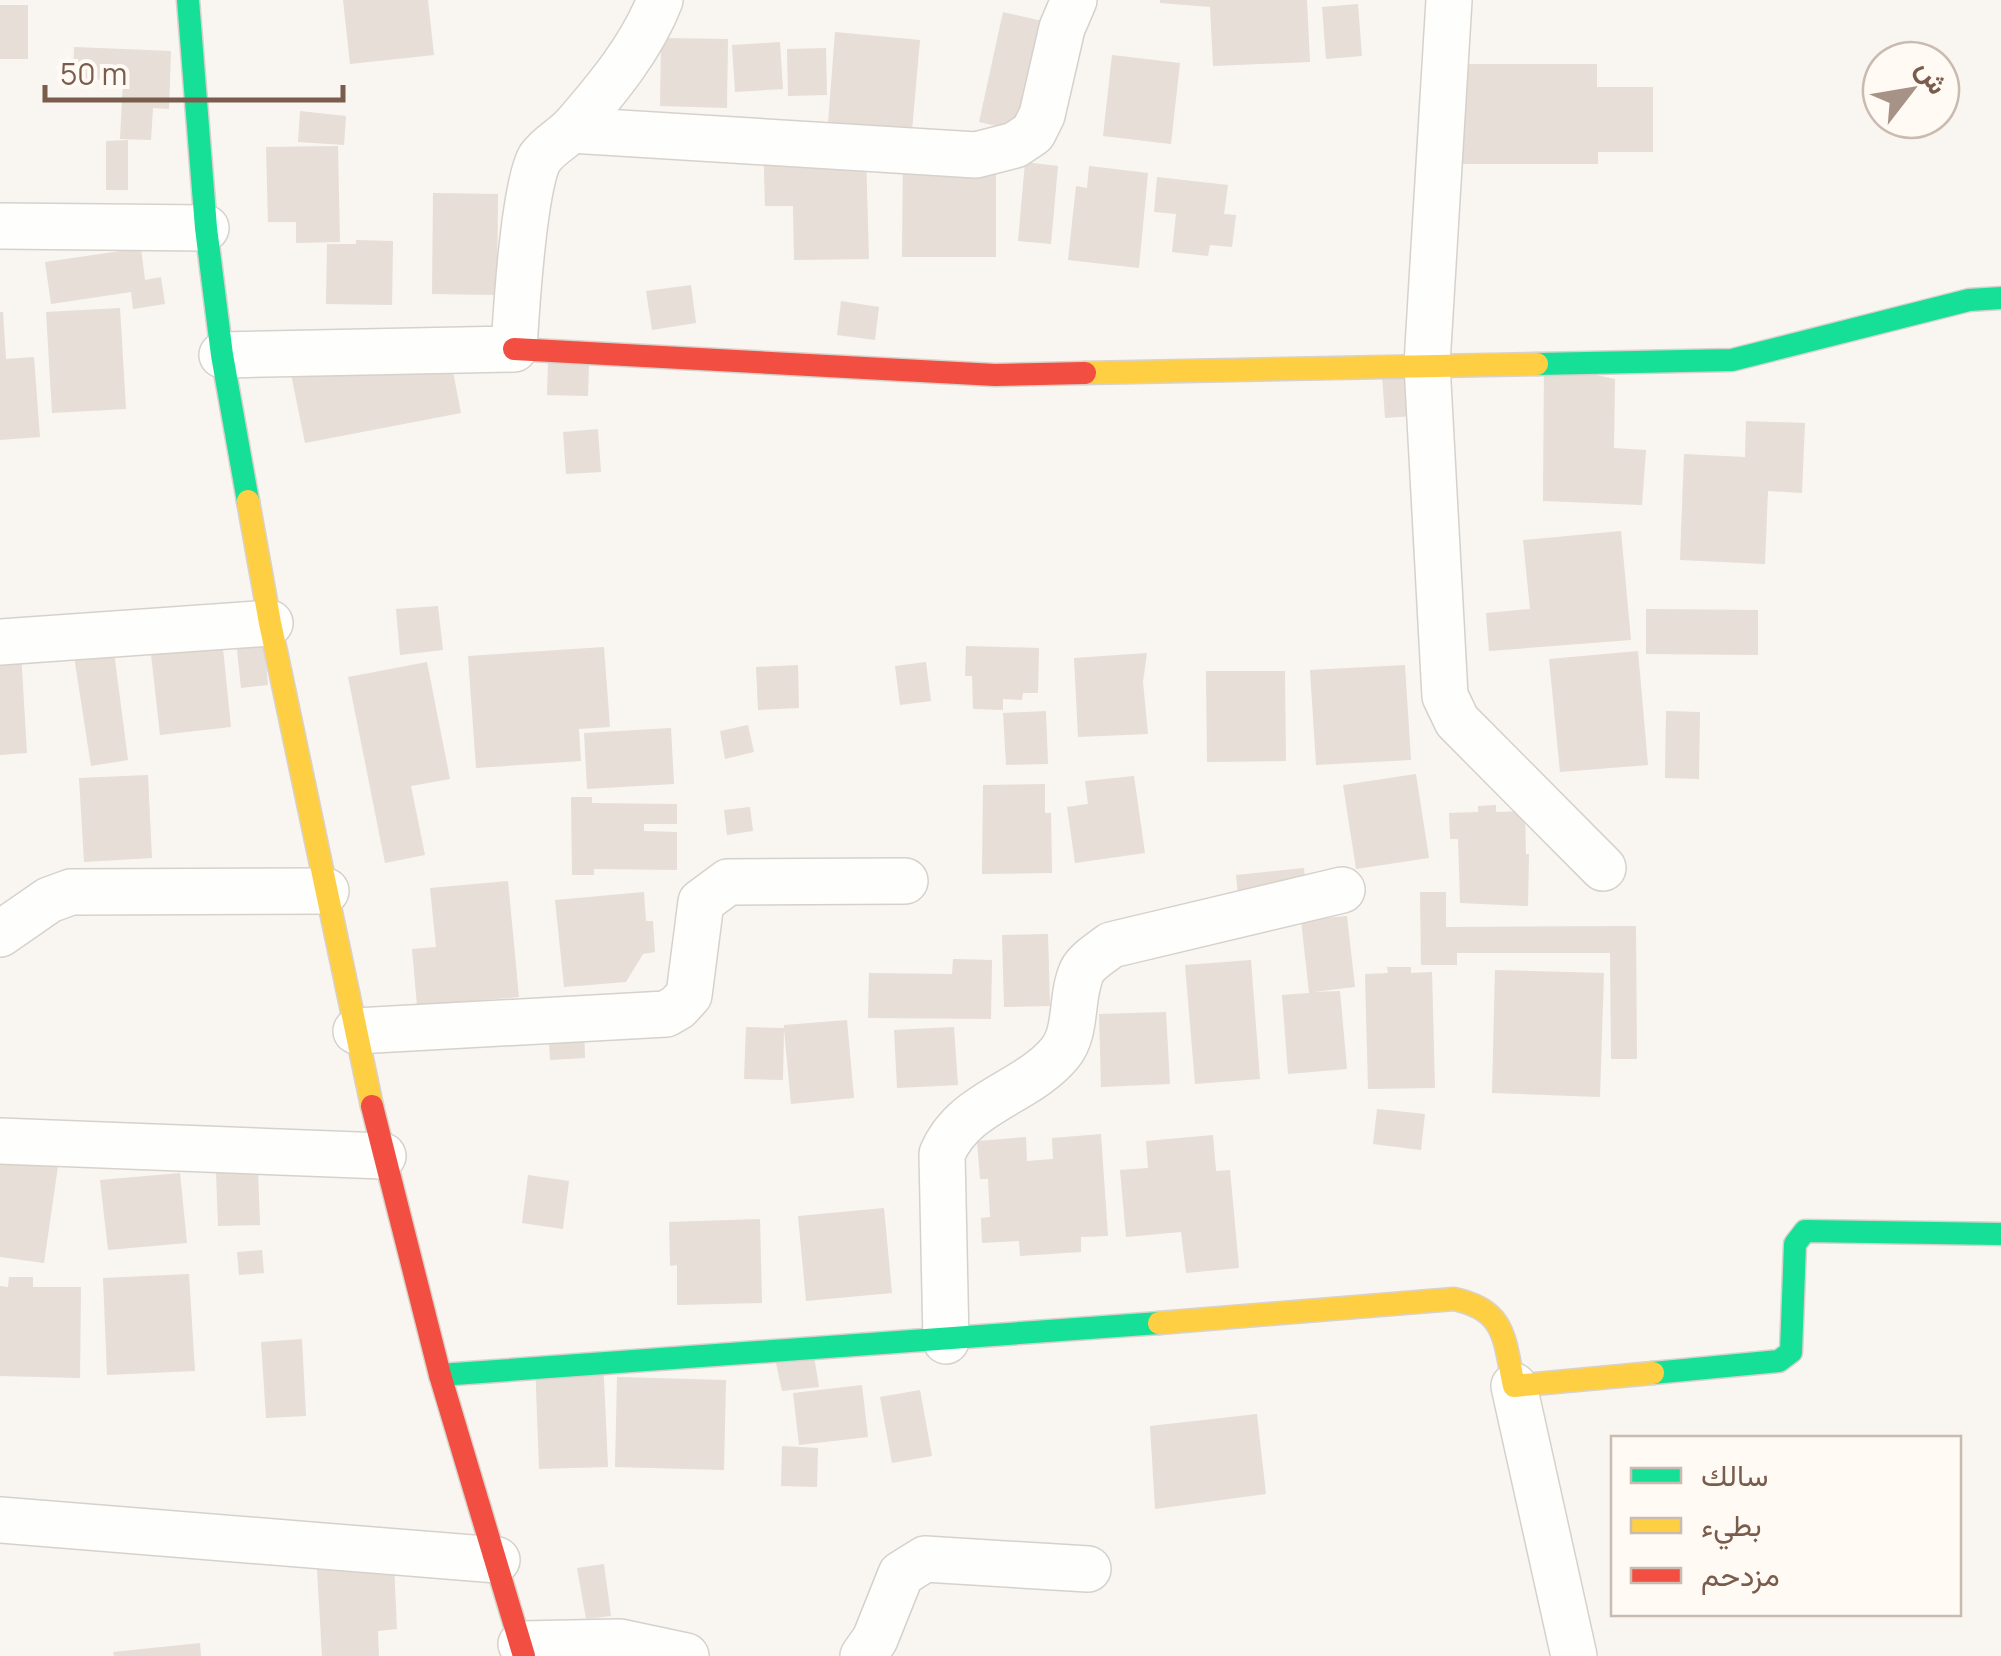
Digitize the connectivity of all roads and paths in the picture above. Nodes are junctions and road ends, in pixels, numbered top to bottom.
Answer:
1 (188, 0) edge
2 (660, 0) edge
3 (1074, 0) edge
4 (1449, 0) edge
5 (571, 130) junction
6 (0, 226) edge
7 (206, 228) junction
8 (2001, 298) edge
9 (514, 349) junction
10 (222, 356) junction
11 (1427, 364) junction
12 (270, 624) junction
13 (0, 642) edge
14 (1603, 868) dead end
15 (905, 880) dead end
16 (1342, 890) dead end
17 (326, 891) junction
18 (0, 934) edge
19 (356, 1031) junction
20 (0, 1142) edge
21 (383, 1156) junction
22 (2001, 1234) edge
23 (946, 1341) junction
24 (440, 1375) junction
25 (1514, 1386) junction
26 (0, 1520) edge
27 (498, 1560) junction
28 (1088, 1569) dead end
29 (523, 1650) edge
30 (686, 1656) edge
31 (863, 1656) edge
32 (1574, 1656) edge

1 - 7 street
2 - 5 street
3 - 5 street
4 - 11 street
5 - 9 street
6 - 7 street
7 - 10 street
8 - 11 street
9 - 10 street
9 - 11 street
10 - 12 street
11 - 14 street
12 - 13 street
12 - 17 street
15 - 19 street
16 - 23 street
17 - 18 street
17 - 19 street
19 - 21 street
20 - 21 street
21 - 24 street
22 - 25 street
23 - 24 street
23 - 25 street
24 - 27 street
25 - 32 street
26 - 27 street
27 - 29 street
28 - 31 street
29 - 30 street

